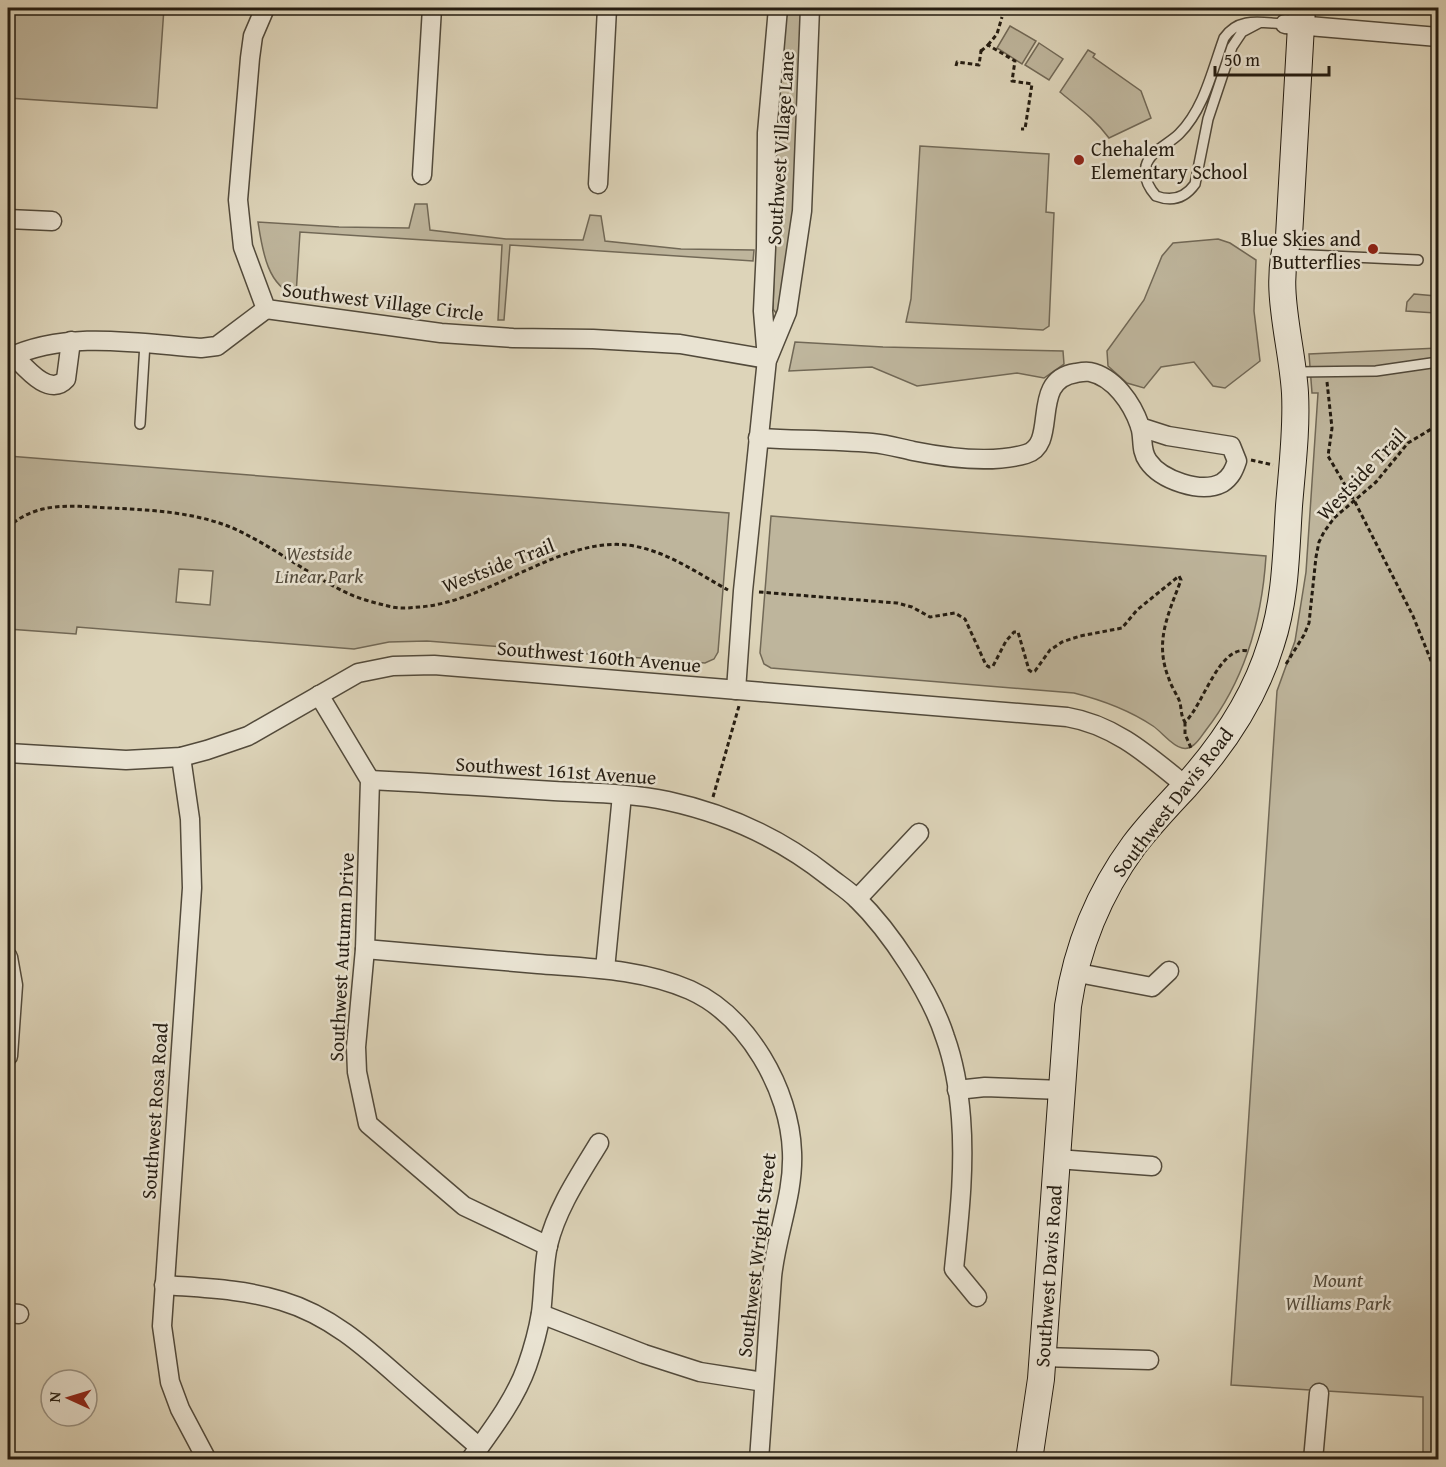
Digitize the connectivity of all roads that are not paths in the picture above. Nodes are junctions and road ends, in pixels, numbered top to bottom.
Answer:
1 (265, 8) edge
2 (432, 8) edge
3 (608, 8) edge
4 (778, 8) edge
5 (810, 8) edge
6 (1294, 16) edge
7 (1259, 23) junction
8 (1438, 37) edge
9 (422, 175) dead end
10 (598, 184) dead end
11 (8, 219) edge
12 (52, 221) dead end
13 (1282, 254) junction
14 (1418, 260) dead end
15 (266, 309) junction
16 (71, 341) junction
17 (145, 343) junction
18 (10, 357) edge
19 (767, 359) junction
20 (1438, 362) edge
21 (1293, 372) junction
22 (140, 424) dead end
23 (1140, 427) junction
24 (758, 438) junction
25 (741, 690) junction
26 (319, 694) junction
27 (8, 753) edge
28 (181, 757) junction
29 (370, 780) junction
30 (1186, 786) junction
31 (622, 795) junction
32 (919, 833) dead end
33 (857, 899) junction
34 (365, 950) junction
35 (8, 957) edge
36 (605, 969) junction
37 (1169, 971) dead end
38 (1073, 972) junction
39 (8, 1056) edge
40 (957, 1090) junction
41 (1062, 1090) junction
42 (599, 1143) dead end
43 (1057, 1159) junction
44 (1152, 1166) dead end
45 (548, 1246) junction
46 (164, 1285) junction
47 (977, 1297) dead end
48 (541, 1314) junction
49 (1042, 1357) junction
50 (1149, 1360) dead end
51 (764, 1382) junction
52 (1319, 1393) dead end
53 (475, 1453) edge
54 (207, 1460) edge
55 (759, 1460) edge
56 (1029, 1460) edge
57 (1313, 1460) edge

1 - 15 street, Southwest Village Circle
2 - 9 street
3 - 10 street
4 - 19 street, Southwest Village Lane
5 - 19 street, Southwest Village Lane
6 - 7 lane
6 - 8 street
6 - 13 street, Southwest Davis Road
7 - 7 lane
11 - 12 street
13 - 14 lane
13 - 21 street, Southwest Davis Road
15 - 17 street
15 - 19 street, Southwest Village Circle
16 - 17 street
16 - 18 street
16 - 18 street
17 - 22 lane
19 - 24 street, Southwest Village Lane
20 - 21 lane
21 - 30 street, Southwest Davis Road
23 - 23 street
23 - 24 street
24 - 25 street, Southwest Village Lane
25 - 26 street, Southwest 160th Avenue
25 - 30 street, Southwest 160th Avenue
26 - 28 street, Southwest 160th Avenue
26 - 29 street
27 - 28 street, Southwest 160th Avenue
28 - 46 street, Southwest Rosa Road
29 - 31 street, Southwest 161st Avenue
29 - 34 street, Southwest Autumn Drive
30 - 38 street, Southwest Davis Road
31 - 33 street, Southwest 161st Avenue
31 - 36 street
32 - 33 street
33 - 40 street, Southwest 161st Avenue
34 - 36 street, Southwest Wright Street
34 - 45 street, Southwest Autumn Drive
35 - 39 street
36 - 51 street, Southwest Wright Street
37 - 38 street
38 - 41 street, Southwest Davis Road
40 - 41 street
40 - 47 street, Southwest 161st Avenue
41 - 43 street, Southwest Davis Road
42 - 45 street
43 - 44 street
43 - 49 street, Southwest Davis Road
45 - 48 street
46 - 53 street
46 - 54 street, Southwest Rosa Road
48 - 51 street
48 - 53 street
49 - 50 street
49 - 56 street, Southwest Davis Road
51 - 55 street, Southwest Wright Street
52 - 57 street

